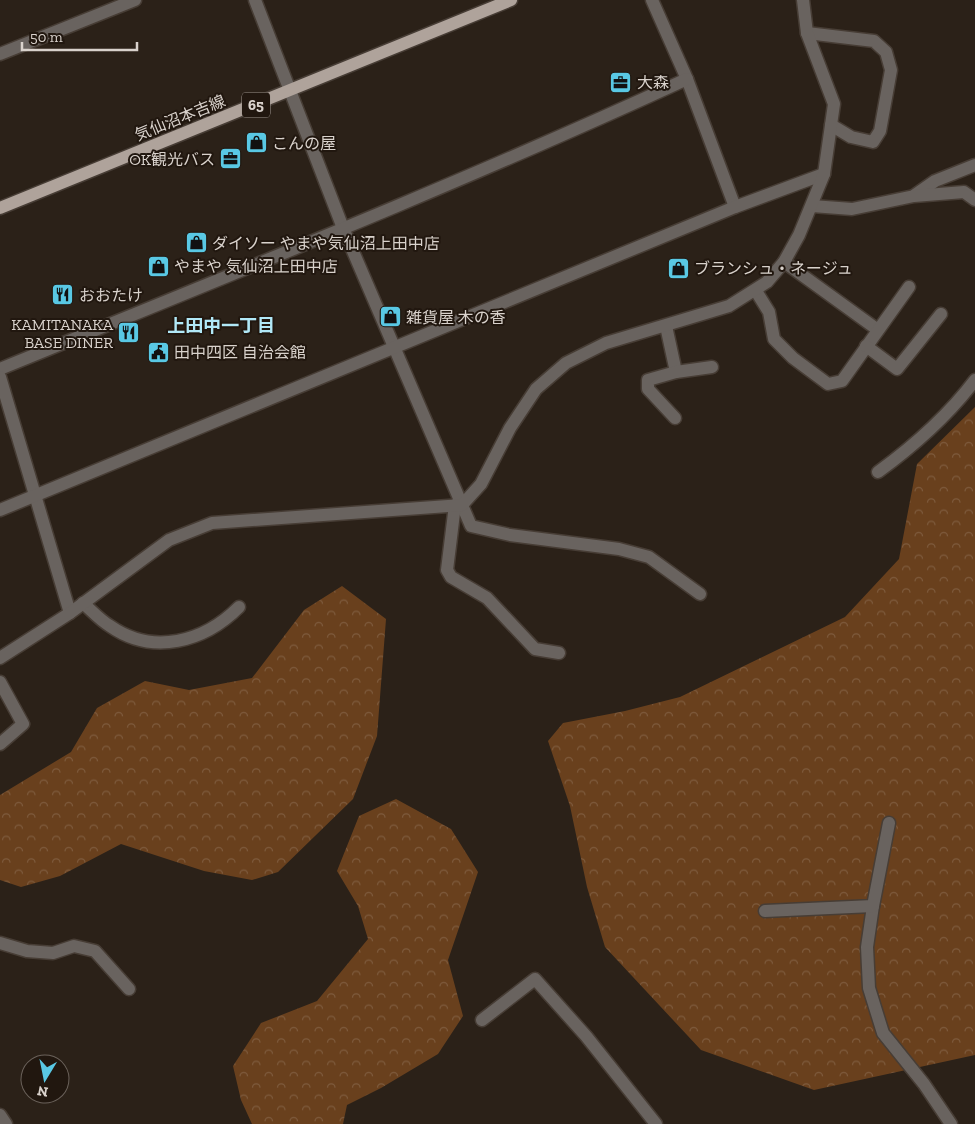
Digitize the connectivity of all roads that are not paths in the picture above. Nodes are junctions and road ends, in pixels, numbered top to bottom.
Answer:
1 (135, 0) edge
2 (255, 0) edge
3 (511, 0) edge
4 (652, 0) edge
5 (803, 0) edge
6 (807, 33) junction
7 (0, 54) edge
8 (686, 79) junction
9 (289, 92) junction
10 (831, 125) junction
11 (975, 165) edge
12 (824, 174) junction
13 (914, 196) junction
14 (975, 200) edge
15 (812, 206) junction
16 (735, 207) junction
17 (0, 208) edge
18 (343, 228) junction
19 (784, 262) junction
20 (909, 287) dead end
21 (756, 291) junction
22 (941, 314) dead end
23 (666, 326) junction
24 (878, 330) junction
25 (866, 346) junction
26 (396, 348) junction
27 (712, 367) dead end
28 (0, 369) edge
29 (676, 372) junction
30 (0, 377) edge
31 (975, 380) edge
32 (675, 418) dead end
33 (878, 472) dead end
34 (35, 496) junction
35 (458, 505) junction
36 (0, 510) edge
37 (700, 594) dead end
38 (84, 603) junction
39 (239, 608) dead end
40 (70, 613) junction
41 (559, 653) dead end
42 (0, 658) edge
43 (0, 682) edge
44 (0, 744) edge
45 (889, 824) dead end
46 (873, 906) junction
47 (765, 911) dead end
48 (0, 943) edge
49 (129, 989) dead end
50 (482, 1020) dead end
51 (0, 1115) edge
52 (6, 1124) edge
53 (656, 1124) edge
54 (951, 1124) edge

1 - 7 street
2 - 9 street
3 - 9 main road, 気仙沼本吉線 / 65
4 - 8 street
5 - 6 street
6 - 10 street
6 - 10 street
8 - 16 street
8 - 18 street
9 - 17 main road, 気仙沼本吉線 / 65
9 - 18 street
10 - 12 street
11 - 13 street
12 - 15 street
12 - 16 street
13 - 14 street
13 - 15 street
15 - 19 street
16 - 26 street
18 - 26 street
18 - 28 street
19 - 21 street
19 - 24 street
20 - 24 street
21 - 23 street
21 - 25 street
22 - 25 street
23 - 29 street
23 - 35 street
24 - 25 street
26 - 34 street
26 - 35 street
27 - 29 street
29 - 32 street
30 - 34 street
31 - 33 street
34 - 36 street
34 - 40 street
35 - 37 street
35 - 38 street
35 - 41 street
38 - 39 street
38 - 40 street
40 - 42 street
43 - 44 street
45 - 46 street
46 - 47 street
46 - 54 street
48 - 49 street
50 - 53 street
51 - 52 street

